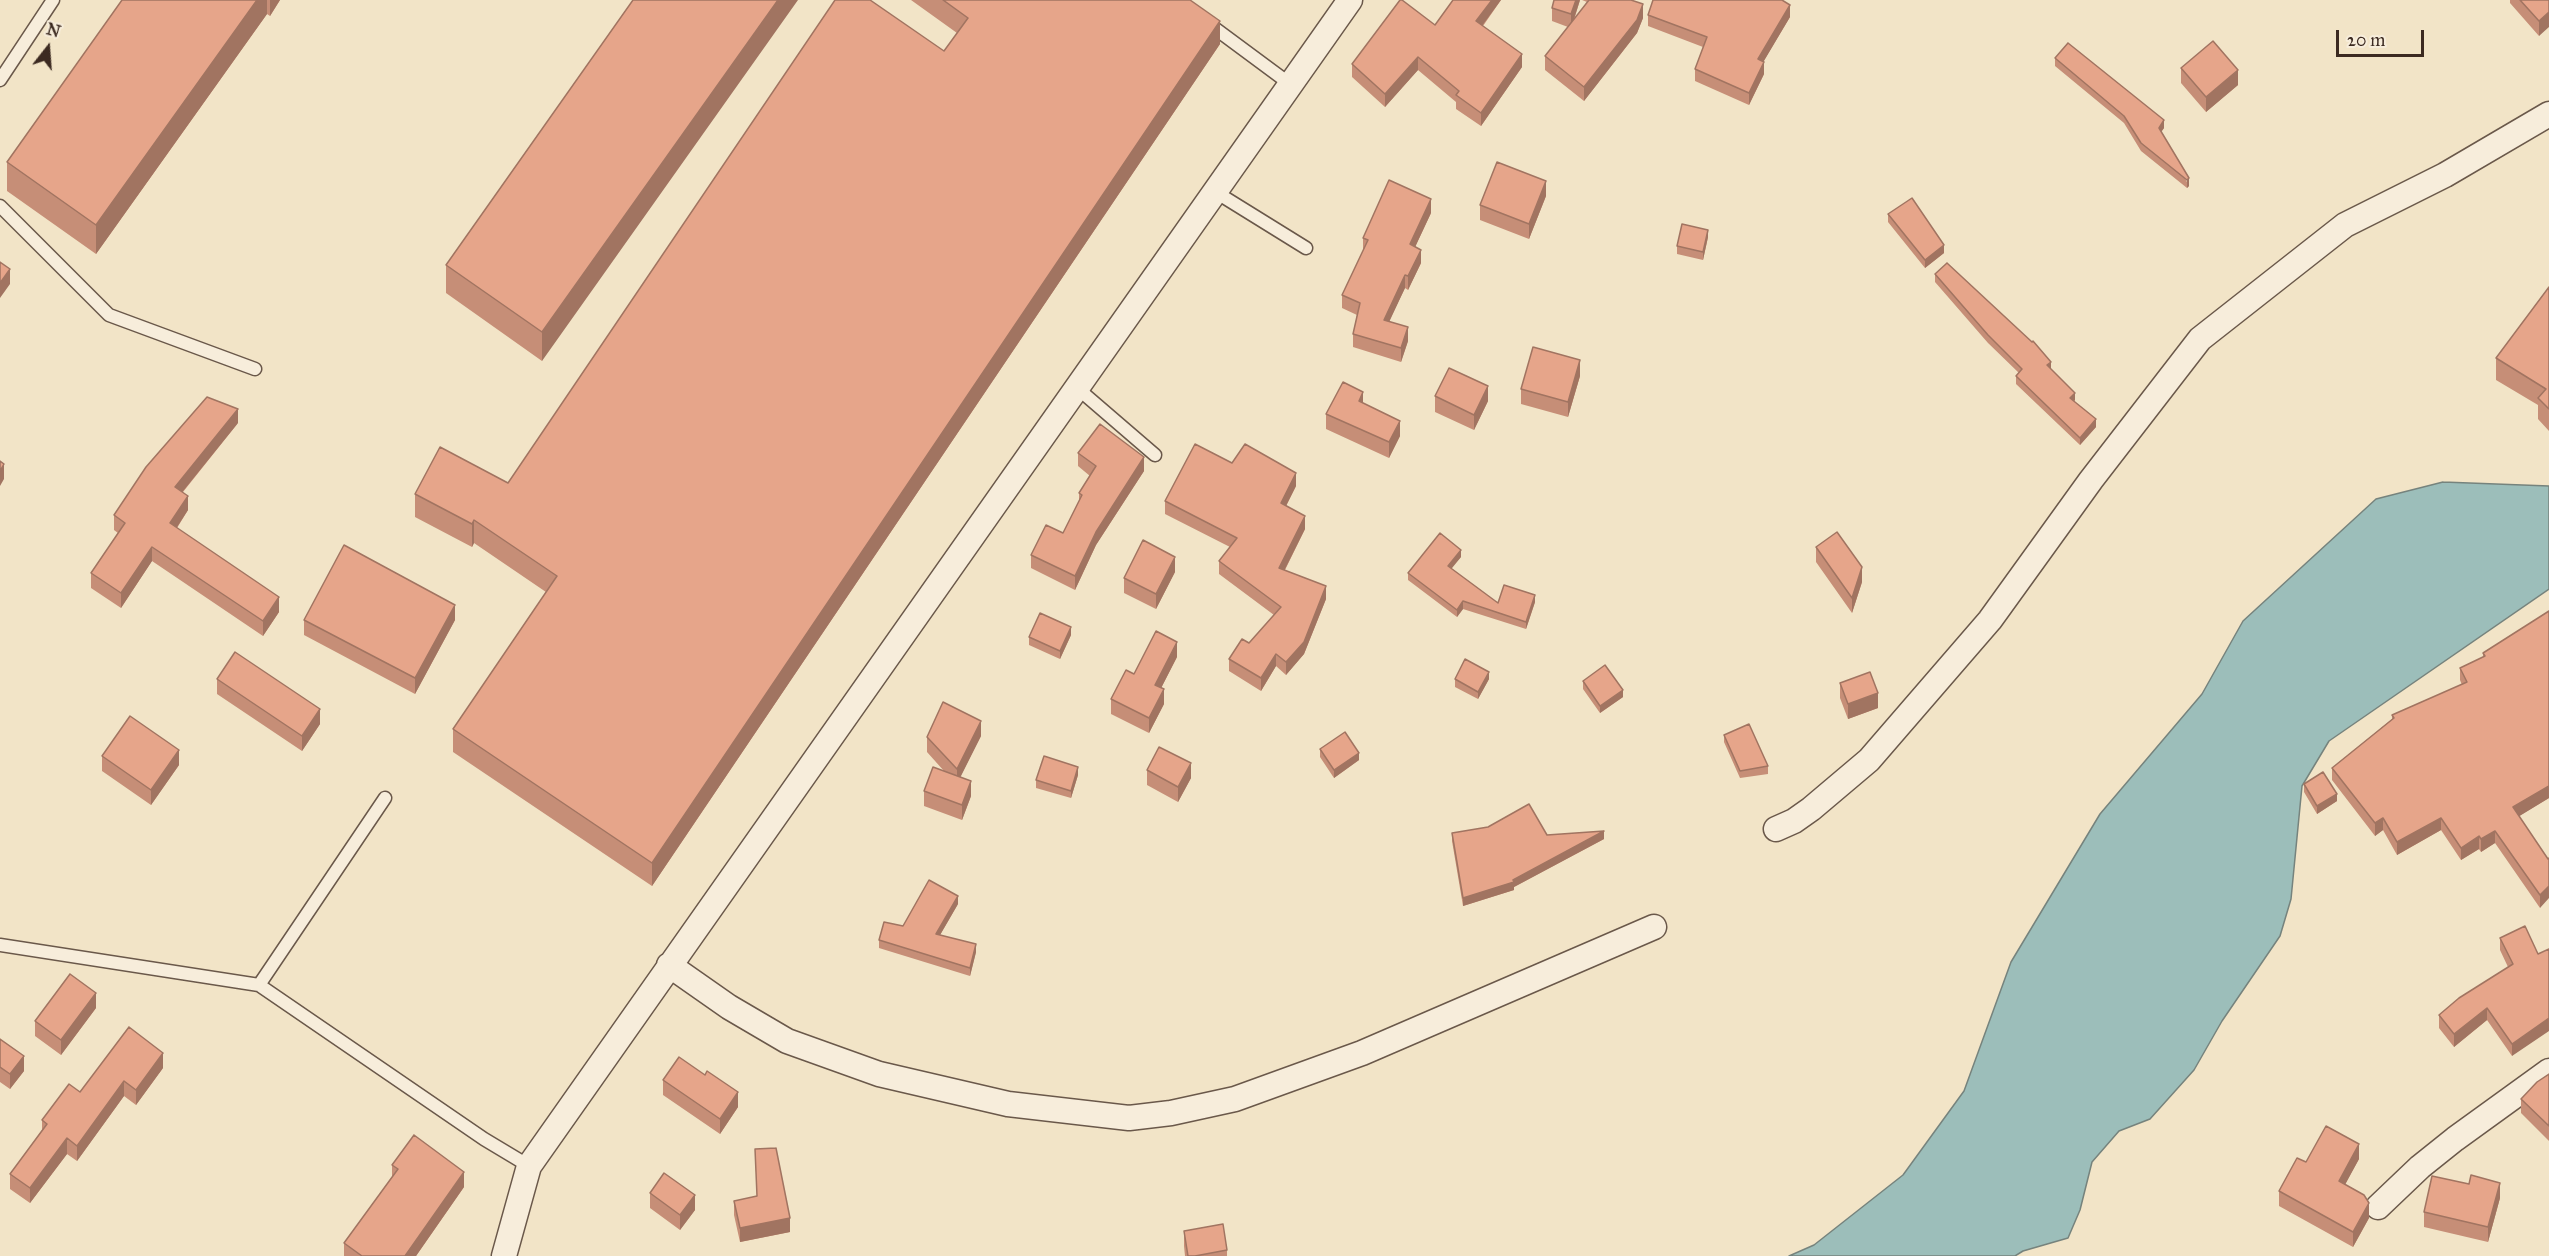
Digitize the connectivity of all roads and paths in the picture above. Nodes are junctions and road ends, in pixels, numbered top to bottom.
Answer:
1 (53, 0) edge
2 (1350, 0) edge
3 (1203, 20) edge
4 (0, 81) edge
5 (1290, 84) junction
6 (2549, 114) edge
7 (1214, 190) junction
8 (0, 206) edge
9 (1306, 248) dead end
10 (255, 369) dead end
11 (1076, 387) junction
12 (1155, 455) dead end
13 (385, 798) dead end
14 (1776, 829) dead end
15 (1654, 927) dead end
16 (0, 945) edge
17 (669, 965) junction
18 (259, 986) junction
19 (2549, 1071) edge
20 (529, 1166) junction
21 (2378, 1207) dead end
22 (504, 1256) edge

1 - 4 lane
2 - 5 street
3 - 5 lane
5 - 7 street
6 - 14 street
7 - 9 lane
7 - 11 street
8 - 10 lane
11 - 12 lane
11 - 17 street
13 - 18 lane
15 - 17 street
16 - 18 lane
17 - 20 street
18 - 20 lane
19 - 21 street
20 - 22 street

